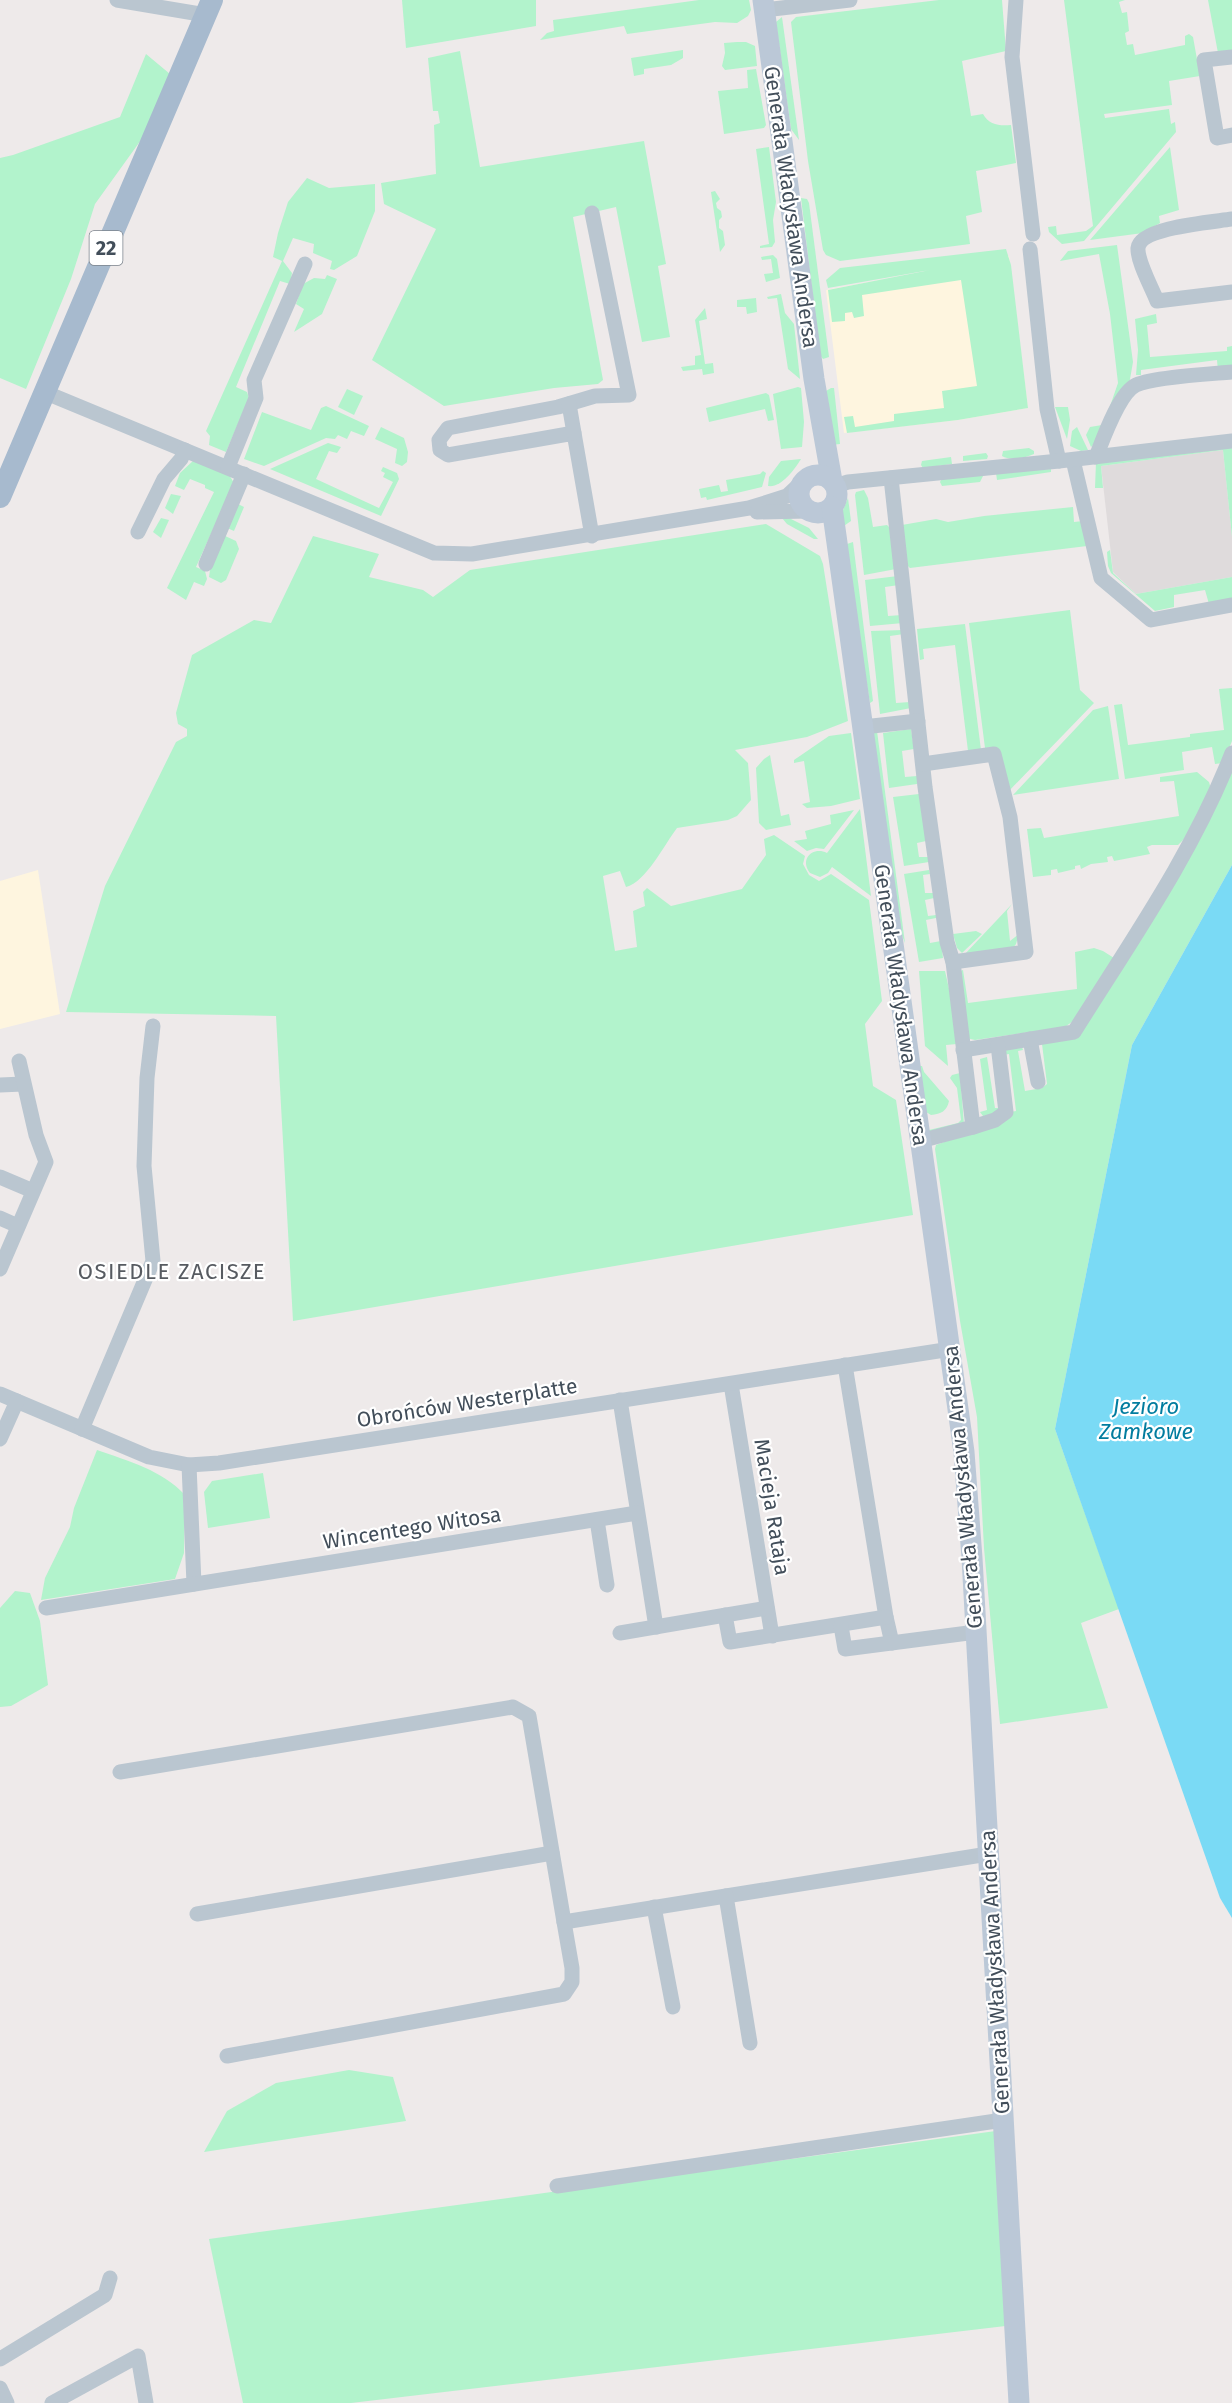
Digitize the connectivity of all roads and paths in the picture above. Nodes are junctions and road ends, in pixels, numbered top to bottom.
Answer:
1 (117, 0) edge
2 (850, 0) edge
3 (1016, 0) edge
4 (764, 5) edge
5 (209, 8) edge
6 (1232, 57) edge
7 (1232, 135) edge
8 (592, 213) dead end
9 (1232, 219) edge
10 (1033, 234) dead end
11 (1030, 249) dead end
12 (305, 264) dead end
13 (1232, 292) edge
14 (1232, 372) edge
15 (44, 392) junction
16 (569, 404) junction
17 (820, 415) junction
18 (574, 433) junction
19 (1232, 441) edge
20 (185, 450) junction
21 (1096, 457) junction
22 (1066, 460) junction
23 (228, 467) junction
24 (244, 474) junction
25 (891, 478) junction
26 (806, 479) junction
27 (0, 497) edge
28 (824, 500) junction
29 (719, 514) junction
30 (138, 532) dead end
31 (592, 536) junction
32 (206, 564) dead end
33 (1230, 605) dead end
34 (918, 721) junction
35 (863, 727) junction
36 (1232, 753) edge
37 (923, 764) junction
38 (953, 963) junction
39 (153, 1026) dead end
40 (1030, 1040) junction
41 (998, 1045) junction
42 (963, 1050) junction
43 (19, 1061) dead end
44 (1038, 1082) dead end
45 (24, 1084) junction
46 (0, 1085) edge
47 (973, 1127) junction
48 (920, 1141) junction
49 (0, 1178) edge
50 (33, 1191) junction
51 (0, 1218) edge
52 (18, 1226) junction
53 (1, 1264) edge
54 (951, 1349) junction
55 (845, 1365) junction
56 (731, 1384) junction
57 (0, 1394) edge
58 (620, 1400) junction
59 (17, 1401) junction
60 (82, 1429) junction
61 (0, 1439) edge
62 (189, 1465) junction
63 (637, 1513) junction
64 (597, 1520) junction
65 (194, 1584) junction
66 (608, 1585) dead end
67 (46, 1608) dead end
68 (767, 1608) junction
69 (725, 1616) junction
70 (886, 1617) junction
71 (841, 1626) junction
72 (656, 1627) junction
73 (976, 1632) junction
74 (620, 1633) dead end
75 (772, 1636) junction
76 (892, 1643) junction
77 (120, 1772) dead end
78 (552, 1853) junction
79 (988, 1854) junction
80 (726, 1896) junction
81 (654, 1907) junction
82 (197, 1914) dead end
83 (564, 1922) junction
84 (673, 2007) dead end
85 (750, 2043) dead end
86 (227, 2056) dead end
87 (1003, 2120) junction
88 (557, 2186) dead end
89 (110, 2278) dead end
90 (0, 2359) edge
91 (0, 2388) edge
92 (7, 2403) edge
93 (52, 2403) edge
94 (146, 2403) edge
95 (1019, 2403) edge

1 - 5 street
2 - 4 street
3 - 10 street
4 - 17 main road, Generała Władysława Andersa
5 - 15 main road, 22
6 - 7 street
8 - 16 street
9 - 13 street
11 - 22 street
12 - 23 street
14 - 21 street
15 - 20 street
15 - 27 main road, 22
16 - 18 street
16 - 18 street
17 - 26 main road, Generała Władysława Andersa
17 - 28 main road, Generała Władysława Andersa
18 - 31 street
19 - 21 street
20 - 23 street
20 - 30 street
21 - 22 street
22 - 25 street
22 - 33 street
23 - 24 street
24 - 31 street
24 - 32 street
25 - 28 street
25 - 34 street
26 - 28 main road
26 - 28 main road
26 - 29 street
28 - 29 street
28 - 35 main road, Generała Władysława Andersa
29 - 31 street
34 - 35 street
34 - 37 street
35 - 48 main road, Generała Władysława Andersa
36 - 40 street
37 - 38 street
37 - 38 street
38 - 42 street
39 - 60 street
40 - 41 street
40 - 44 street
41 - 42 street
41 - 47 street
42 - 47 street
43 - 45 street
45 - 46 street
45 - 50 street
47 - 48 street
48 - 54 main road, Generała Władysława Andersa
49 - 50 street
50 - 52 street
51 - 52 street
52 - 53 street
54 - 55 street, Obrońców Westerplatte
54 - 73 main road, Generała Władysława Andersa
55 - 56 street, Obrońców Westerplatte
55 - 70 street
56 - 58 street, Obrońców Westerplatte
56 - 68 street, Macieja Rataja
57 - 59 street, Obrońców Westerplatte
58 - 62 street, Obrońców Westerplatte
58 - 63 street
59 - 60 street, Obrońców Westerplatte
59 - 61 street
60 - 62 street, Obrońców Westerplatte
62 - 65 street
63 - 64 street, Wincentego Witosa
63 - 72 street
64 - 65 street, Wincentego Witosa
64 - 66 street
65 - 67 street, Wincentego Witosa
68 - 69 street
68 - 75 street, Macieja Rataja
69 - 72 street
69 - 75 street
70 - 71 street
70 - 76 street
71 - 75 street
71 - 76 street
72 - 74 street
73 - 76 street
73 - 79 main road, Generała Władysława Andersa
77 - 78 street
78 - 82 street
78 - 83 street
79 - 80 street
79 - 87 main road, Generała Władysława Andersa
80 - 81 street
80 - 85 street
81 - 83 street
81 - 84 street
83 - 86 street
87 - 88 street
87 - 95 main road, Generała Władysława Andersa
89 - 90 street
91 - 92 street
93 - 94 street

